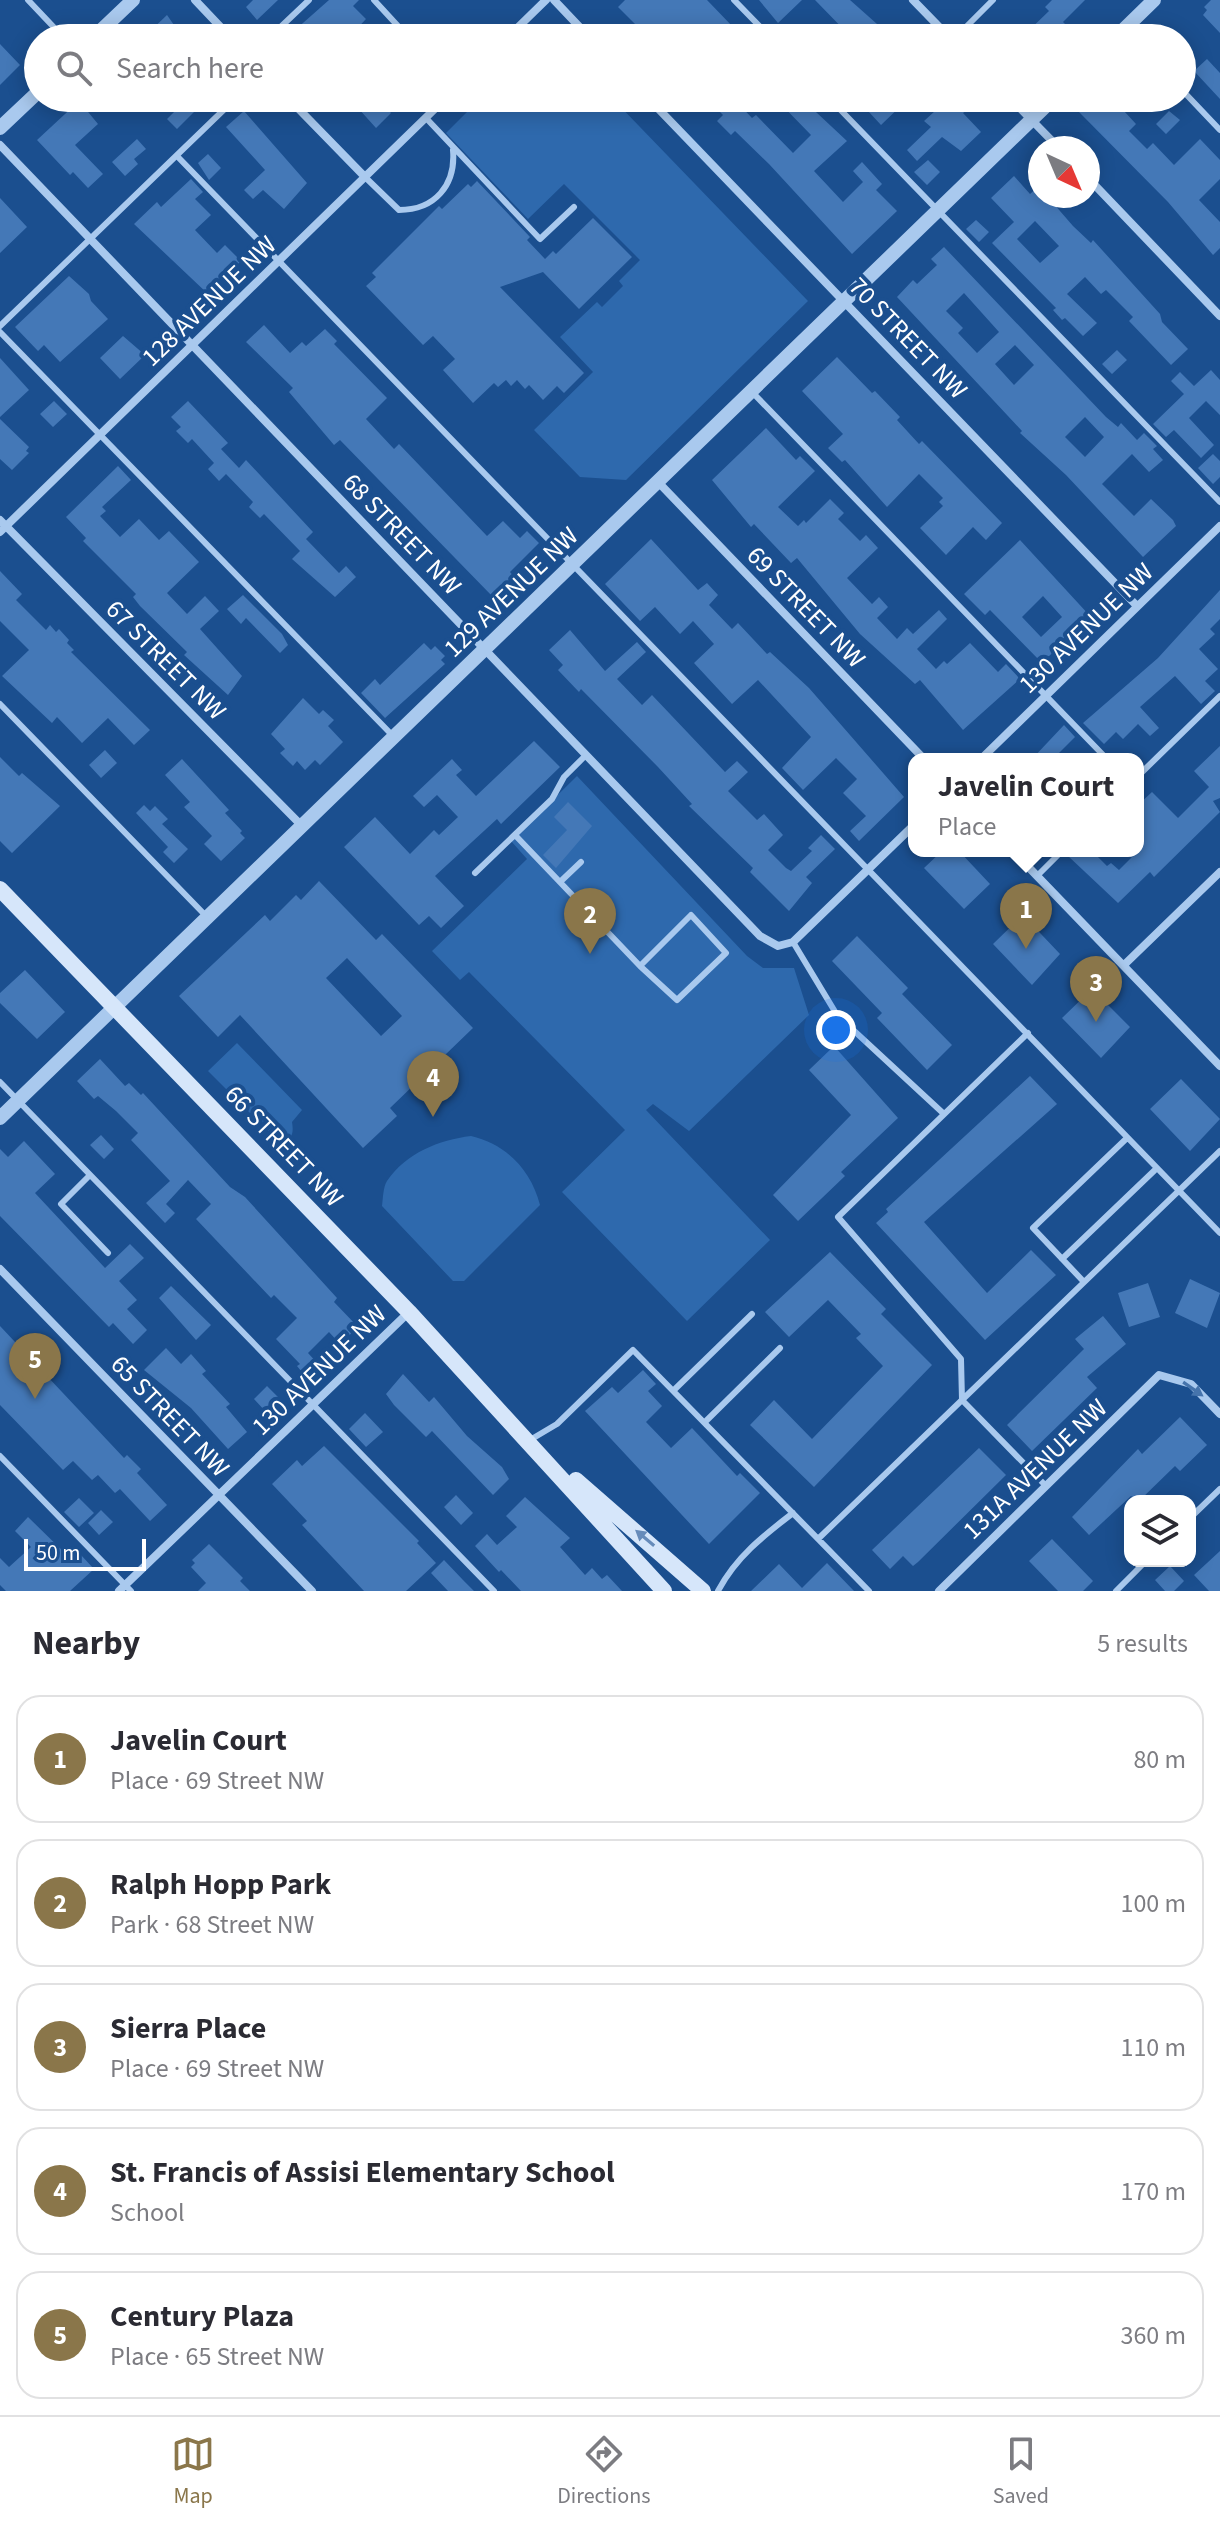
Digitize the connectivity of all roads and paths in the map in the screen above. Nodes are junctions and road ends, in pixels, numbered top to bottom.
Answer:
1 (28, 0) edge
2 (133, 0) edge
3 (195, 0) edge
4 (309, 0) edge
5 (374, 0) edge
6 (546, 0) edge
7 (554, 0) edge
8 (734, 0) edge
9 (913, 0) edge
10 (993, 0) edge
11 (1154, 0) edge
12 (51, 24) edge
13 (108, 24) edge
14 (218, 24) edge
15 (284, 24) edge
16 (396, 24) edge
17 (521, 24) edge
18 (577, 24) edge
19 (757, 24) edge
20 (938, 24) edge
21 (968, 24) edge
22 (1133, 24) edge
23 (24, 105) edge
24 (1196, 105) edge
25 (222, 112) edge
26 (302, 112) edge
27 (432, 112) edge
28 (662, 112) edge
29 (842, 112) edge
30 (1024, 112) edge
31 (1040, 112) edge
32 (426, 118) junction
33 (1032, 120) junction
34 (0, 128) edge
35 (1220, 130) edge
36 (1047, 136) edge
37 (0, 145) edge
38 (453, 150) junction
39 (177, 156) junction
40 (365, 177) junction
41 (1100, 191) edge
42 (574, 207) dead end
43 (938, 212) junction
44 (89, 239) junction
45 (281, 260) junction
46 (846, 302) junction
47 (1220, 316) edge
48 (0, 326) edge
49 (0, 332) edge
50 (190, 347) junction
51 (753, 393) junction
52 (99, 435) junction
53 (659, 483) junction
54 (1220, 502) edge
55 (2, 526) edge
56 (1220, 526) edge
57 (572, 566) junction
58 (1137, 606) junction
59 (487, 649) junction
60 (1045, 696) junction
61 (1220, 696) edge
62 (0, 704) edge
63 (395, 739) junction
64 (918, 753) edge
65 (987, 753) edge
66 (1101, 753) edge
67 (586, 755) junction
68 (1144, 770) edge
69 (303, 827) junction
70 (908, 831) edge
71 (515, 835) junction
72 (1019, 857) edge
73 (1056, 857) edge
74 (581, 862) dead end
75 (868, 869) junction
76 (1220, 872) edge
77 (475, 873) dead end
78 (1037, 876) junction
79 (560, 882) junction
80 (0, 889) edge
81 (210, 919) junction
82 (793, 942) junction
83 (1124, 965) junction
84 (640, 966) junction
85 (116, 1007) junction
86 (1028, 1033) junction
87 (1220, 1066) edge
88 (0, 1082) edge
89 (18, 1101) junction
90 (944, 1114) junction
91 (0, 1118) edge
92 (1127, 1138) junction
93 (1220, 1151) edge
94 (1157, 1168) junction
95 (90, 1175) junction
96 (1179, 1190) junction
97 (1220, 1233) edge
98 (108, 1253) dead end
99 (1062, 1259) junction
100 (0, 1269) edge
101 (1084, 1282) junction
102 (409, 1312) junction
103 (752, 1314) dead end
104 (780, 1348) dead end
105 (674, 1390) junction
106 (962, 1400) junction
107 (313, 1404) junction
108 (1220, 1414) edge
109 (705, 1422) junction
110 (530, 1440) junction
111 (0, 1456) edge
112 (1046, 1486) junction
113 (1220, 1489) edge
114 (219, 1495) junction
115 (1196, 1512) edge
116 (793, 1513) junction
117 (818, 1539) junction
118 (1140, 1567) edge
119 (681, 1569) junction
120 (125, 1589) edge
121 (661, 1590) edge
122 (312, 1591) edge
123 (494, 1591) edge
124 (703, 1591) edge
125 (718, 1591) edge
126 (869, 1591) edge
127 (939, 1591) edge
128 (1116, 1591) edge

1 - 12 lane
2 - 13 street
3 - 14 street
4 - 15 lane
5 - 16 lane
6 - 17 street
7 - 18 street
8 - 19 lane
9 - 20 street
10 - 21 lane
11 - 22 street
23 - 34 street
24 - 35 lane
25 - 39 lane
26 - 40 street
27 - 32 street, 128 AVENUE NW
28 - 46 street, 70 STREET NW
29 - 43 lane
30 - 33 street
31 - 33 street, 129 AVENUE NW
32 - 38 lane
32 - 40 street, 128 AVENUE NW
33 - 36 street
33 - 43 street, 129 AVENUE NW
37 - 44 street, 68 STREET NW
38 - 40 lane
38 - 42 lane
39 - 44 lane
39 - 45 lane
40 - 45 street, 128 AVENUE NW
41 - 47 street
43 - 46 street, 129 AVENUE NW
43 - 54 lane
44 - 48 lane
44 - 50 street, 68 STREET NW
45 - 50 street, 128 AVENUE NW
45 - 57 lane
46 - 51 street, 129 AVENUE NW
46 - 58 street, 70 STREET NW
49 - 52 lane
50 - 52 street, 128 AVENUE NW
50 - 59 street, 68 STREET NW
51 - 53 street, 129 AVENUE NW
51 - 60 lane
52 - 55 street, 128 AVENUE NW
52 - 63 lane
53 - 57 street, 129 AVENUE NW
53 - 64 street, 69 STREET NW
55 - 69 street, 67 STREET NW
56 - 58 street, 130 AVENUE NW
57 - 59 street, 129 AVENUE NW
57 - 75 lane
58 - 60 street, 130 AVENUE NW
59 - 63 street, 129 AVENUE NW
59 - 67 street, 68 STREET NW
60 - 65 street, 130 AVENUE NW
60 - 66 lane
61 - 68 lane
62 - 81 lane
63 - 69 street, 129 AVENUE NW
67 - 71 lane
67 - 82 street, 68 STREET NW
69 - 81 street, 129 AVENUE NW
70 - 75 street
71 - 77 lane
71 - 79 lane
72 - 78 street
73 - 78 lane
74 - 79 lane
75 - 82 street
75 - 86 lane
76 - 83 street
78 - 83 street
79 - 84 lane
80 - 85 main road, 66 STREET NW
81 - 85 street, 129 AVENUE NW
82 - 90 lane
83 - 87 street
84 - 84 lane
85 - 89 street, 129 AVENUE NW
85 - 102 main road, 66 STREET NW
86 - 90 lane
86 - 92 lane
88 - 89 lane
89 - 91 street, 129 AVENUE NW
89 - 95 lane
90 - 106 lane
92 - 94 lane
92 - 99 lane
93 - 96 lane
94 - 96 lane
94 - 99 lane
95 - 98 lane
95 - 107 lane
96 - 97 lane
96 - 101 lane
99 - 101 lane
100 - 114 street, 65 STREET NW
101 - 106 lane
102 - 107 street, 130 AVENUE NW
102 - 110 main road, 66 STREET NW
103 - 105 lane
104 - 109 lane
105 - 109 lane
105 - 110 lane
106 - 112 lane
106 - 117 lane
107 - 114 street, 130 AVENUE NW
107 - 123 lane
112 -> 108 street, 131A AVENUE NW
109 - 116 lane
119 -> 110 main road, 66 STREET NW
110 - 121 main road, 66 STREET NW
111 - 120 lane
112 - 127 street, 131A AVENUE NW
113 - 115 lane
114 - 120 street, 130 AVENUE NW
114 - 122 street, 65 STREET NW
116 - 117 lane
116 - 125 lane
117 - 126 lane
118 - 128 lane
119 - 121 street
119 - 124 main road, 66 STREET NW

